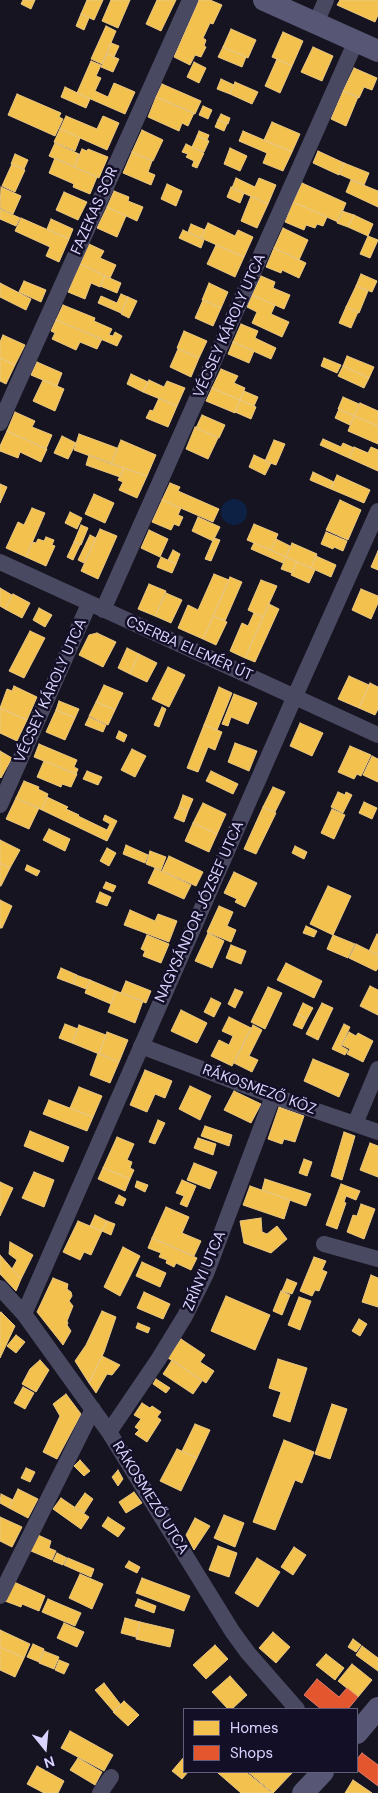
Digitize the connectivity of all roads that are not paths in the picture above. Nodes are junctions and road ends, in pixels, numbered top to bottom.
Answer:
1 (190, 0) edge
2 (264, 0) edge
3 (326, 0) edge
4 (316, 23) junction
5 (356, 41) junction
6 (378, 51) edge
7 (0, 423) edge
8 (378, 511) edge
9 (0, 562) edge
10 (96, 607) junction
11 (295, 696) junction
12 (378, 735) edge
13 (0, 805) edge
14 (141, 1046) junction
15 (378, 1069) edge
16 (273, 1096) junction
17 (354, 1124) junction
18 (378, 1132) edge
19 (324, 1244) dead end
20 (378, 1259) edge
21 (0, 1288) edge
22 (24, 1314) junction
23 (93, 1409) junction
24 (109, 1432) junction
25 (1, 1593) edge
26 (296, 1708) edge
27 (378, 1708) edge
28 (358, 1732) edge
29 (322, 1773) edge
30 (111, 1777) dead end
31 (100, 1793) edge
32 (303, 1793) edge

1 - 7 street, FAZEKAS SOR
2 - 4 main road
3 - 4 street
4 - 5 main road
5 - 6 main road
5 - 10 street, VÉCSEY KÁROLY UTCA
8 - 11 street, NAGYSÁNDOR JÓZSEF UTCA
9 - 10 street, CSERBA ELEMÉR ÚT
10 - 11 street, CSERBA ELEMÉR ÚT
10 - 13 street, VÉCSEY KÁROLY UTCA
11 - 12 street, CSERBA ELEMÉR ÚT
11 - 14 street, NAGYSÁNDOR JÓZSEF UTCA
14 - 16 street, RÁKOSMEZŐ KÖZ
14 - 22 street, NAGYSÁNDOR JÓZSEF UTCA
15 - 17 street
16 - 17 street, RÁKOSMEZŐ KÖZ
16 - 24 street, ZRÍNYI UTCA
17 - 18 street, RÁKOSMEZŐ KÖZ
19 - 20 street
21 - 22 street, RÁKOSMEZŐ UTCA
22 - 23 street, RÁKOSMEZŐ UTCA
23 - 24 street, RÁKOSMEZŐ UTCA
23 - 25 street
24 - 26 street, RÁKOSMEZŐ UTCA
27 - 28 main road
29 - 32 main road
30 - 31 street

